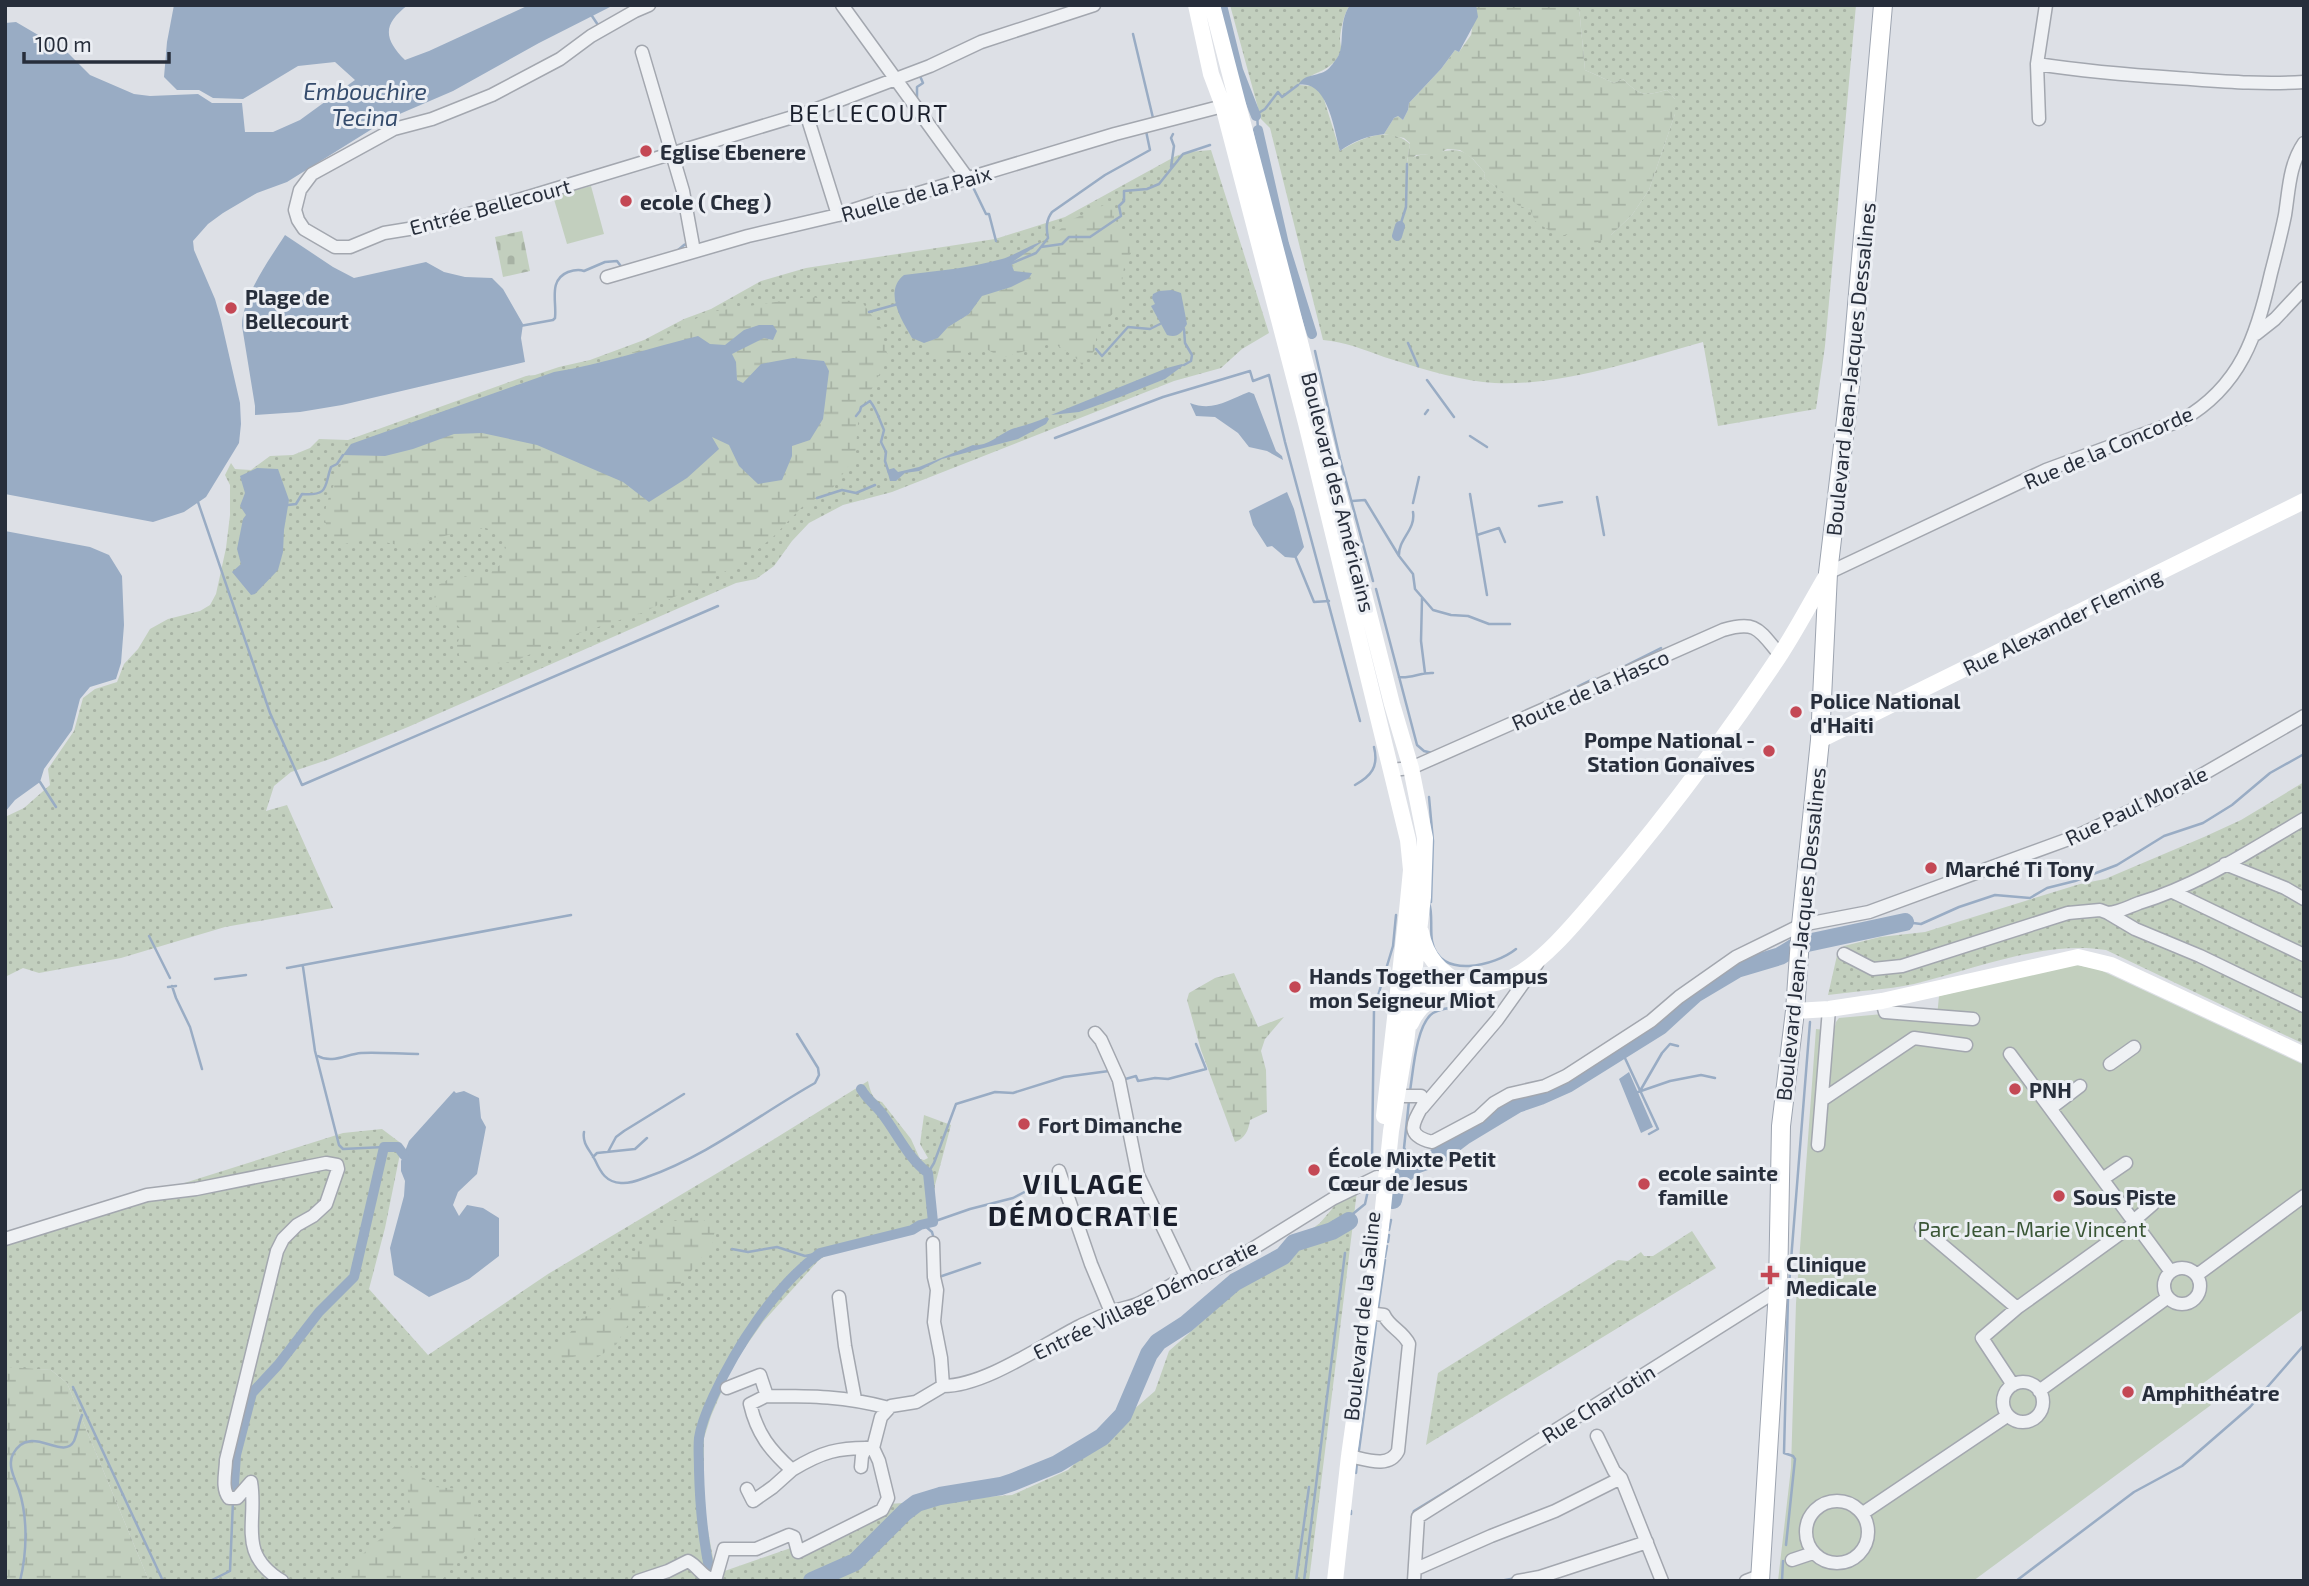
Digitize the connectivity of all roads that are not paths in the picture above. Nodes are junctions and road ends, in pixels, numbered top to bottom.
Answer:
1 (649, 5) edge
2 (842, 5) edge
3 (1094, 5) edge
4 (1196, 5) edge
5 (1212, 5) edge
6 (1883, 5) edge
7 (2046, 5) edge
8 (642, 52) dead end
9 (2037, 64) junction
10 (896, 80) junction
11 (2304, 82) edge
12 (1223, 106) junction
13 (806, 113) junction
14 (2039, 119) dead end
15 (2304, 143) edge
16 (673, 153) junction
17 (968, 179) junction
18 (838, 215) junction
19 (694, 251) junction
20 (607, 277) dead end
21 (2304, 288) edge
22 (2254, 336) junction
23 (2304, 501) edge
24 (1828, 573) junction
25 (1780, 654) junction
26 (2304, 716) edge
27 (1819, 740) junction
28 (1411, 768) junction
29 (1391, 770) junction
30 (2304, 819) edge
31 (2225, 864) junction
32 (2173, 892) junction
33 (2304, 899) edge
34 (2108, 913) junction
35 (1419, 922) junction
36 (1800, 939) junction
37 (1544, 953) junction
38 (1844, 954) dead end
39 (2304, 955) edge
40 (1406, 983) junction
41 (1463, 985) junction
42 (1882, 1001) junction
43 (2304, 1006) edge
44 (1829, 1009) junction
45 (1795, 1011) junction
46 (1973, 1019) dead end
47 (1095, 1033) dead end
48 (1406, 1044) junction
49 (1966, 1045) dead end
50 (2134, 1047) dead end
51 (2011, 1054) dead end
52 (2304, 1055) edge
53 (2110, 1064) dead end
54 (2080, 1086) dead end
55 (1397, 1096) junction
56 (1822, 1100) junction
57 (2051, 1108) junction
58 (1419, 1111) junction
59 (1818, 1145) dead end
60 (2126, 1163) dead end
61 (1059, 1171) dead end
62 (2104, 1178) junction
63 (1380, 1179) junction
64 (2304, 1196) edge
65 (2153, 1204) dead end
66 (2135, 1223) junction
67 (1376, 1225) junction
68 (1921, 1227) dead end
69 (5, 1239) edge
70 (933, 1242) dead end
71 (2171, 1272) junction
72 (2197, 1275) junction
73 (1186, 1276) junction
74 (1778, 1290) junction
75 (839, 1297) dead end
76 (2167, 1298) junction
77 (2017, 1308) junction
78 (1111, 1312) junction
79 (1368, 1313) junction
80 (2013, 1385) junction
81 (943, 1386) junction
82 (727, 1388) dead end
83 (2039, 1391) junction
84 (768, 1395) junction
85 (855, 1399) junction
86 (889, 1408) junction
87 (2007, 1416) junction
88 (1597, 1436) dead end
89 (870, 1448) junction
90 (1349, 1456) junction
91 (861, 1467) dead end
92 (792, 1470) junction
93 (1621, 1478) junction
94 (747, 1489) dead end
95 (1863, 1513) junction
96 (1647, 1542) junction
97 (1813, 1553) junction
98 (1791, 1560) dead end
99 (1415, 1575) edge
100 (1755, 1579) edge
101 (282, 1581) edge
102 (638, 1581) edge
103 (1334, 1581) edge
104 (1518, 1581) edge
105 (1662, 1581) edge

1 - 16 street, Entrée Bellecourt
2 - 10 street
3 - 10 street, Entrée Bellecourt
4 - 12 main road, Boulevard des Américains
5 - 28 main road, Boulevard des Américains
6 - 24 main road, Boulevard Jean-Jacques Dessalines
7 - 9 street
8 - 16 street
9 - 11 street
9 - 14 street
10 - 13 street, Entrée Bellecourt
10 - 17 street
12 - 17 street, Ruelle de la Paix
12 - 29 main road, Boulevard des Américains
13 - 16 street, Entrée Bellecourt
13 - 18 street
15 - 22 street, Rue de la Concorde
16 - 19 street
17 - 18 street, Ruelle de la Paix
18 - 19 street, Ruelle de la Paix
19 - 20 street, Ruelle de la Paix
21 - 22 street
22 - 24 street, Rue de la Concorde
23 - 27 main road, Rue Alexander Fleming
24 - 25 main road
24 - 27 main road, Boulevard Jean-Jacques Dessalines
25 - 28 street, Route de la Hasco
25 - 37 main road
26 - 36 street, Rue Paul Morale
27 - 36 main road, Boulevard Jean-Jacques Dessalines
28 - 29 street, Route de la Hasco
28 - 35 main road, Boulevard des Américains
29 - 40 main road, Boulevard des Américains
30 - 31 street
31 - 32 street
31 - 33 street
32 - 34 street
32 - 39 street
34 - 38 street
34 - 43 street
35 - 40 main road, Boulevard des Américains
35 - 41 main road
36 - 45 main road, Boulevard Jean-Jacques Dessalines
36 - 58 street, Rue Paul Morale
37 - 41 main road
37 - 58 street
40 - 41 main road
40 - 48 main road, Boulevard de la Saline
40 - 63 main road, Boulevard de la Saline
41 - 48 main road
42 - 44 main road
42 - 46 street
42 - 52 main road
44 - 45 main road
44 - 56 street
45 - 74 main road, Boulevard Jean-Jacques Dessalines
47 - 73 street
48 - 55 main road, Boulevard de la Saline
49 - 56 street
50 - 53 street
51 - 57 street
54 - 57 street
55 - 58 street
55 - 63 main road, Boulevard de la Saline
56 - 59 street
57 - 62 street
60 - 62 street
61 - 78 street
62 - 66 street
63 - 67 main road, Boulevard de la Saline
63 - 73 street, Entrée Village Démocratie
64 - 72 street
65 - 66 street
66 - 71 street
66 - 77 street
67 - 79 main road, Boulevard de la Saline
67 - 103 main road, Boulevard de la Saline
68 - 77 street
69 - 101 street
70 - 81 street
71 - 72 street
71 - 76 street
72 - 76 street
73 - 78 street, Entrée Village Démocratie
74 - 99 street, Rue Charlotin
74 - 100 main road, Boulevard Jean-Jacques Dessalines
75 - 85 street
76 - 83 street
77 - 80 street
78 - 81 street, Entrée Village Démocratie
79 - 90 main road, Boulevard de la Saline
79 - 90 street
80 - 83 street
80 - 87 street
81 - 86 street, Entrée Village Démocratie
82 - 84 street
83 - 87 street
84 - 85 street
84 - 92 street
85 - 86 street
86 - 89 street
87 - 95 street
88 - 93 street
89 - 91 street
89 - 92 street
89 - 102 street
90 - 103 main road, Boulevard de la Saline
92 - 94 street
93 - 96 street
93 - 99 street
95 - 97 street
95 - 97 street
96 - 104 street
96 - 105 street
97 - 98 street

